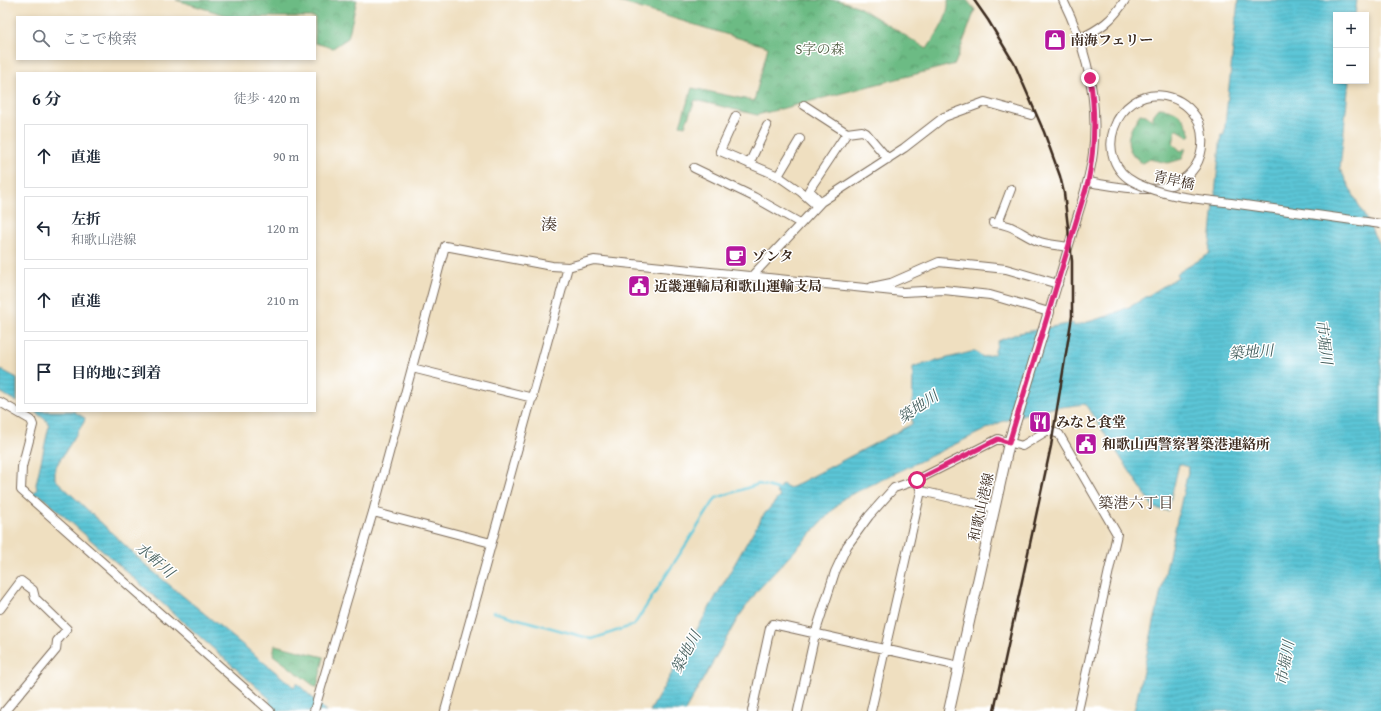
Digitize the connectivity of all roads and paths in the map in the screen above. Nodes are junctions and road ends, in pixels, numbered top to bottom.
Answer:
1 (1063, 0) edge
2 (1125, 0) edge
3 (1079, 39) junction
4 (804, 105) dead end
5 (1031, 115) dead end
6 (736, 116) dead end
7 (767, 126) dead end
8 (847, 133) junction
9 (800, 139) dead end
10 (888, 159) junction
11 (750, 164) junction
12 (694, 168) dead end
13 (778, 176) junction
14 (1088, 182) junction
15 (1011, 188) dead end
16 (819, 204) junction
17 (800, 223) junction
18 (1381, 224) edge
19 (1068, 247) junction
20 (568, 267) junction
21 (752, 276) junction
22 (1058, 284) junction
23 (864, 288) junction
24 (1050, 312) junction
25 (412, 368) junction
26 (533, 398) junction
27 (0, 402) edge
28 (16, 411) edge
29 (17, 412) edge
30 (1009, 443) junction
31 (917, 480) junction
32 (921, 491) junction
33 (995, 508) junction
34 (373, 512) junction
35 (491, 543) junction
36 (0, 609) edge
37 (815, 634) junction
38 (884, 649) junction
39 (959, 666) junction
40 (5, 711) edge
41 (270, 711) edge
42 (314, 711) edge
43 (445, 711) edge
44 (752, 711) edge
45 (798, 711) edge
46 (870, 711) edge
47 (949, 711) edge
48 (1078, 711) edge

1 - 3 street
2 - 3 street
3 - 14 street
4 - 8 street
5 - 10 street
6 - 11 street
7 - 11 street
8 - 10 street
8 - 16 street
9 - 13 street
10 - 16 street
11 - 13 street
12 - 17 street
13 - 16 street
14 - 18 street, 青岸橋, bridge
14 - 19 street
15 - 19 street
16 - 17 street
17 - 21 street
19 - 22 street
20 - 21 street
20 - 25 street
20 - 26 street
21 - 23 street
22 - 23 street
22 - 24 street
23 - 24 street
24 - 30 main road, 和歌山港線
25 - 26 street
25 - 34 street
26 - 35 street
27 - 28 street
29 - 41 street
30 - 31 street
30 - 33 main road, 和歌山港線
30 - 48 street
31 - 32 street
31 - 37 street
32 - 33 street
32 - 38 street
33 - 39 main road, 和歌山港線
34 - 35 street
34 - 42 street
35 - 43 street
36 - 40 street
37 - 38 street
37 - 44 street
37 - 45 street
38 - 39 street
38 - 46 street
39 - 47 main road, 和歌山港線

